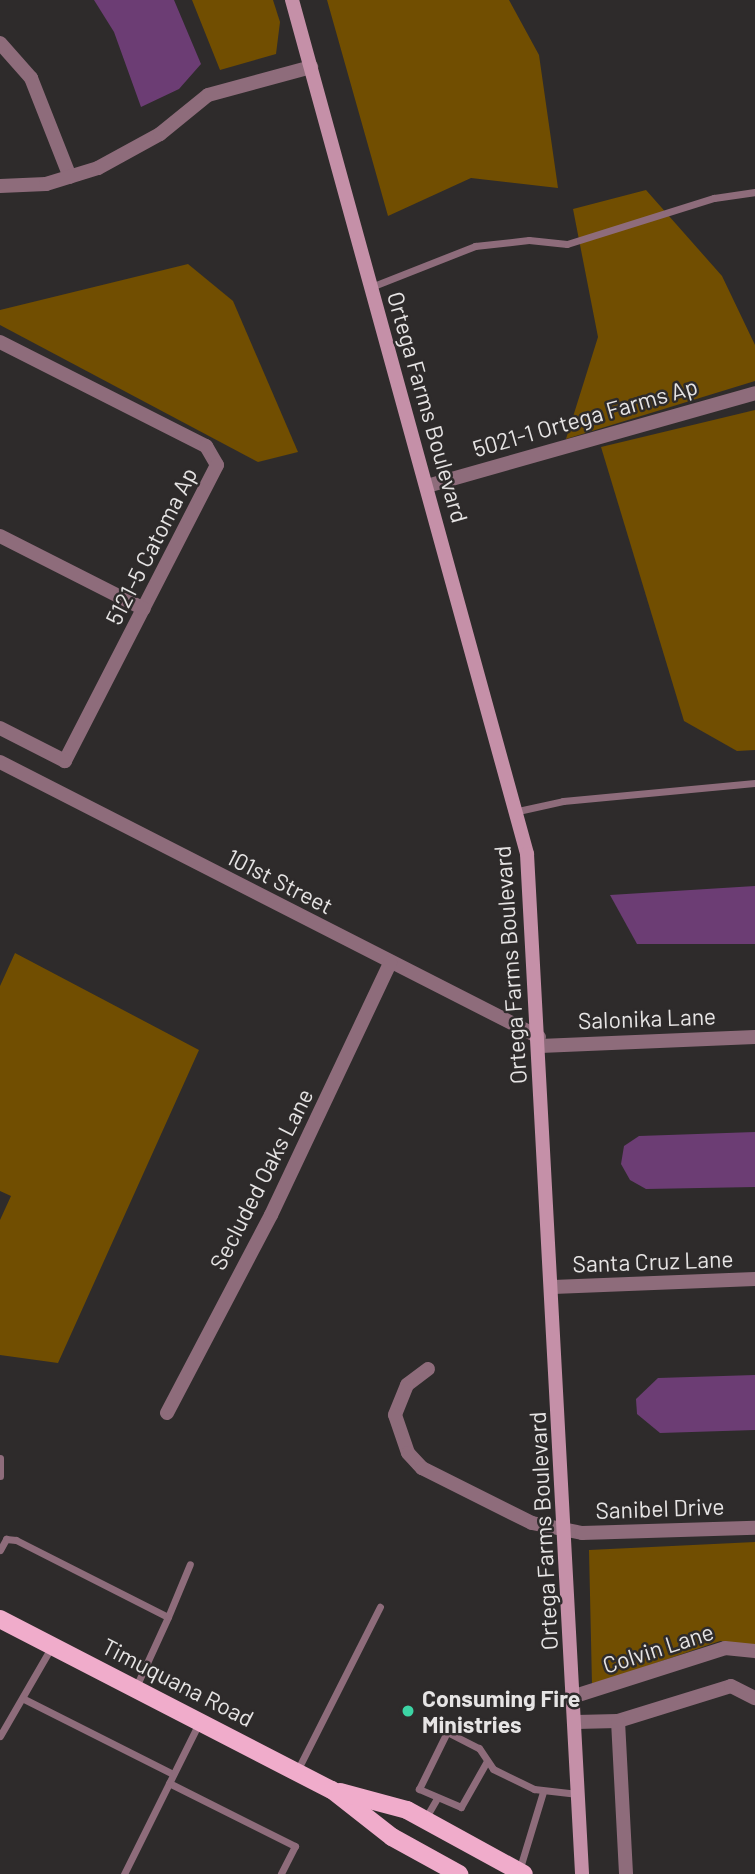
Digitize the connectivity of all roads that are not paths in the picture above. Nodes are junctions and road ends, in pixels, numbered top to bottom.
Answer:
1 (292, 0) edge
2 (0, 43) edge
3 (311, 67) junction
4 (70, 177) junction
5 (0, 186) edge
6 (755, 192) edge
7 (370, 287) junction
8 (0, 342) edge
9 (755, 393) edge
10 (428, 486) junction
11 (0, 536) edge
12 (144, 609) junction
13 (0, 728) edge
14 (0, 762) edge
15 (755, 783) edge
16 (518, 811) junction
17 (390, 964) junction
18 (755, 1037) edge
19 (540, 1042) junction
20 (755, 1279) edge
21 (553, 1287) junction
22 (428, 1369) dead end
23 (167, 1413) dead end
24 (0, 1458) edge
25 (0, 1476) edge
26 (755, 1528) edge
27 (566, 1533) junction
28 (0, 1550) edge
29 (190, 1564) dead end
30 (380, 1607) dead end
31 (168, 1617) junction
32 (0, 1619) edge
33 (52, 1646) junction
34 (755, 1651) edge
35 (136, 1687) junction
36 (575, 1696) junction
37 (755, 1698) edge
38 (24, 1699) junction
39 (200, 1721) junction
40 (618, 1721) junction
41 (576, 1722) junction
42 (0, 1736) edge
43 (487, 1761) junction
44 (297, 1772) junction
45 (173, 1774) junction
46 (169, 1783) junction
47 (332, 1790) junction
48 (543, 1792) junction
49 (578, 1794) junction
50 (437, 1798) junction
51 (425, 1820) junction
52 (521, 1872) edge
53 (124, 1874) edge
54 (281, 1874) edge
55 (459, 1874) edge
56 (582, 1874) edge
57 (626, 1874) edge

1 - 3 street, Ortega Farms Boulevard
2 - 4 street
3 - 4 street
3 - 7 street, Ortega Farms Boulevard
4 - 5 street
6 - 7 lane
7 - 10 street, Ortega Farms Boulevard
8 - 12 street, 5121-5 Catoma Ap
9 - 10 street, 5021-1 Ortega Farms Ap
10 - 16 street, Ortega Farms Boulevard
11 - 12 street
12 - 13 street, 5121-5 Catoma Ap
14 - 17 street, 101st Street
15 - 16 lane
16 - 19 street, Ortega Farms Boulevard
17 - 19 street, 101st Street
17 - 23 street, Secluded Oaks Lane
18 - 19 street, Salonika Lane
19 - 21 street, Ortega Farms Boulevard
20 - 21 street, Santa Cruz Lane
21 - 27 street, Ortega Farms Boulevard
22 - 27 street, Sanibel Drive
24 - 25 lane
26 - 27 street, Sanibel Drive
27 - 36 street, Ortega Farms Boulevard
28 - 31 lane
29 - 31 lane
30 - 44 lane
31 - 35 lane
32 - 33 main road, Timuquana Road
33 - 35 main road, Timuquana Road
33 - 38 lane
34 - 36 street, Colvin Lane
35 - 39 main road, Timuquana Road
36 - 41 street, Ortega Farms Boulevard
37 - 40 street
38 - 42 lane
38 - 45 lane
39 - 44 main road, Timuquana Road
39 - 45 lane
40 - 41 street
40 - 57 street
41 - 49 street, Ortega Farms Boulevard
43 - 48 lane
43 - 50 lane
43 - 50 lane
44 - 47 main road, Timuquana Road
45 - 46 lane
46 - 53 lane
46 - 54 lane
47 - 51 main road, Timuquana Road
47 - 55 main road, Timuquana Road
48 - 49 lane
48 - 52 lane
49 - 56 street, Ortega Farms Boulevard
50 - 51 lane
51 - 52 main road, Timuquana Road

